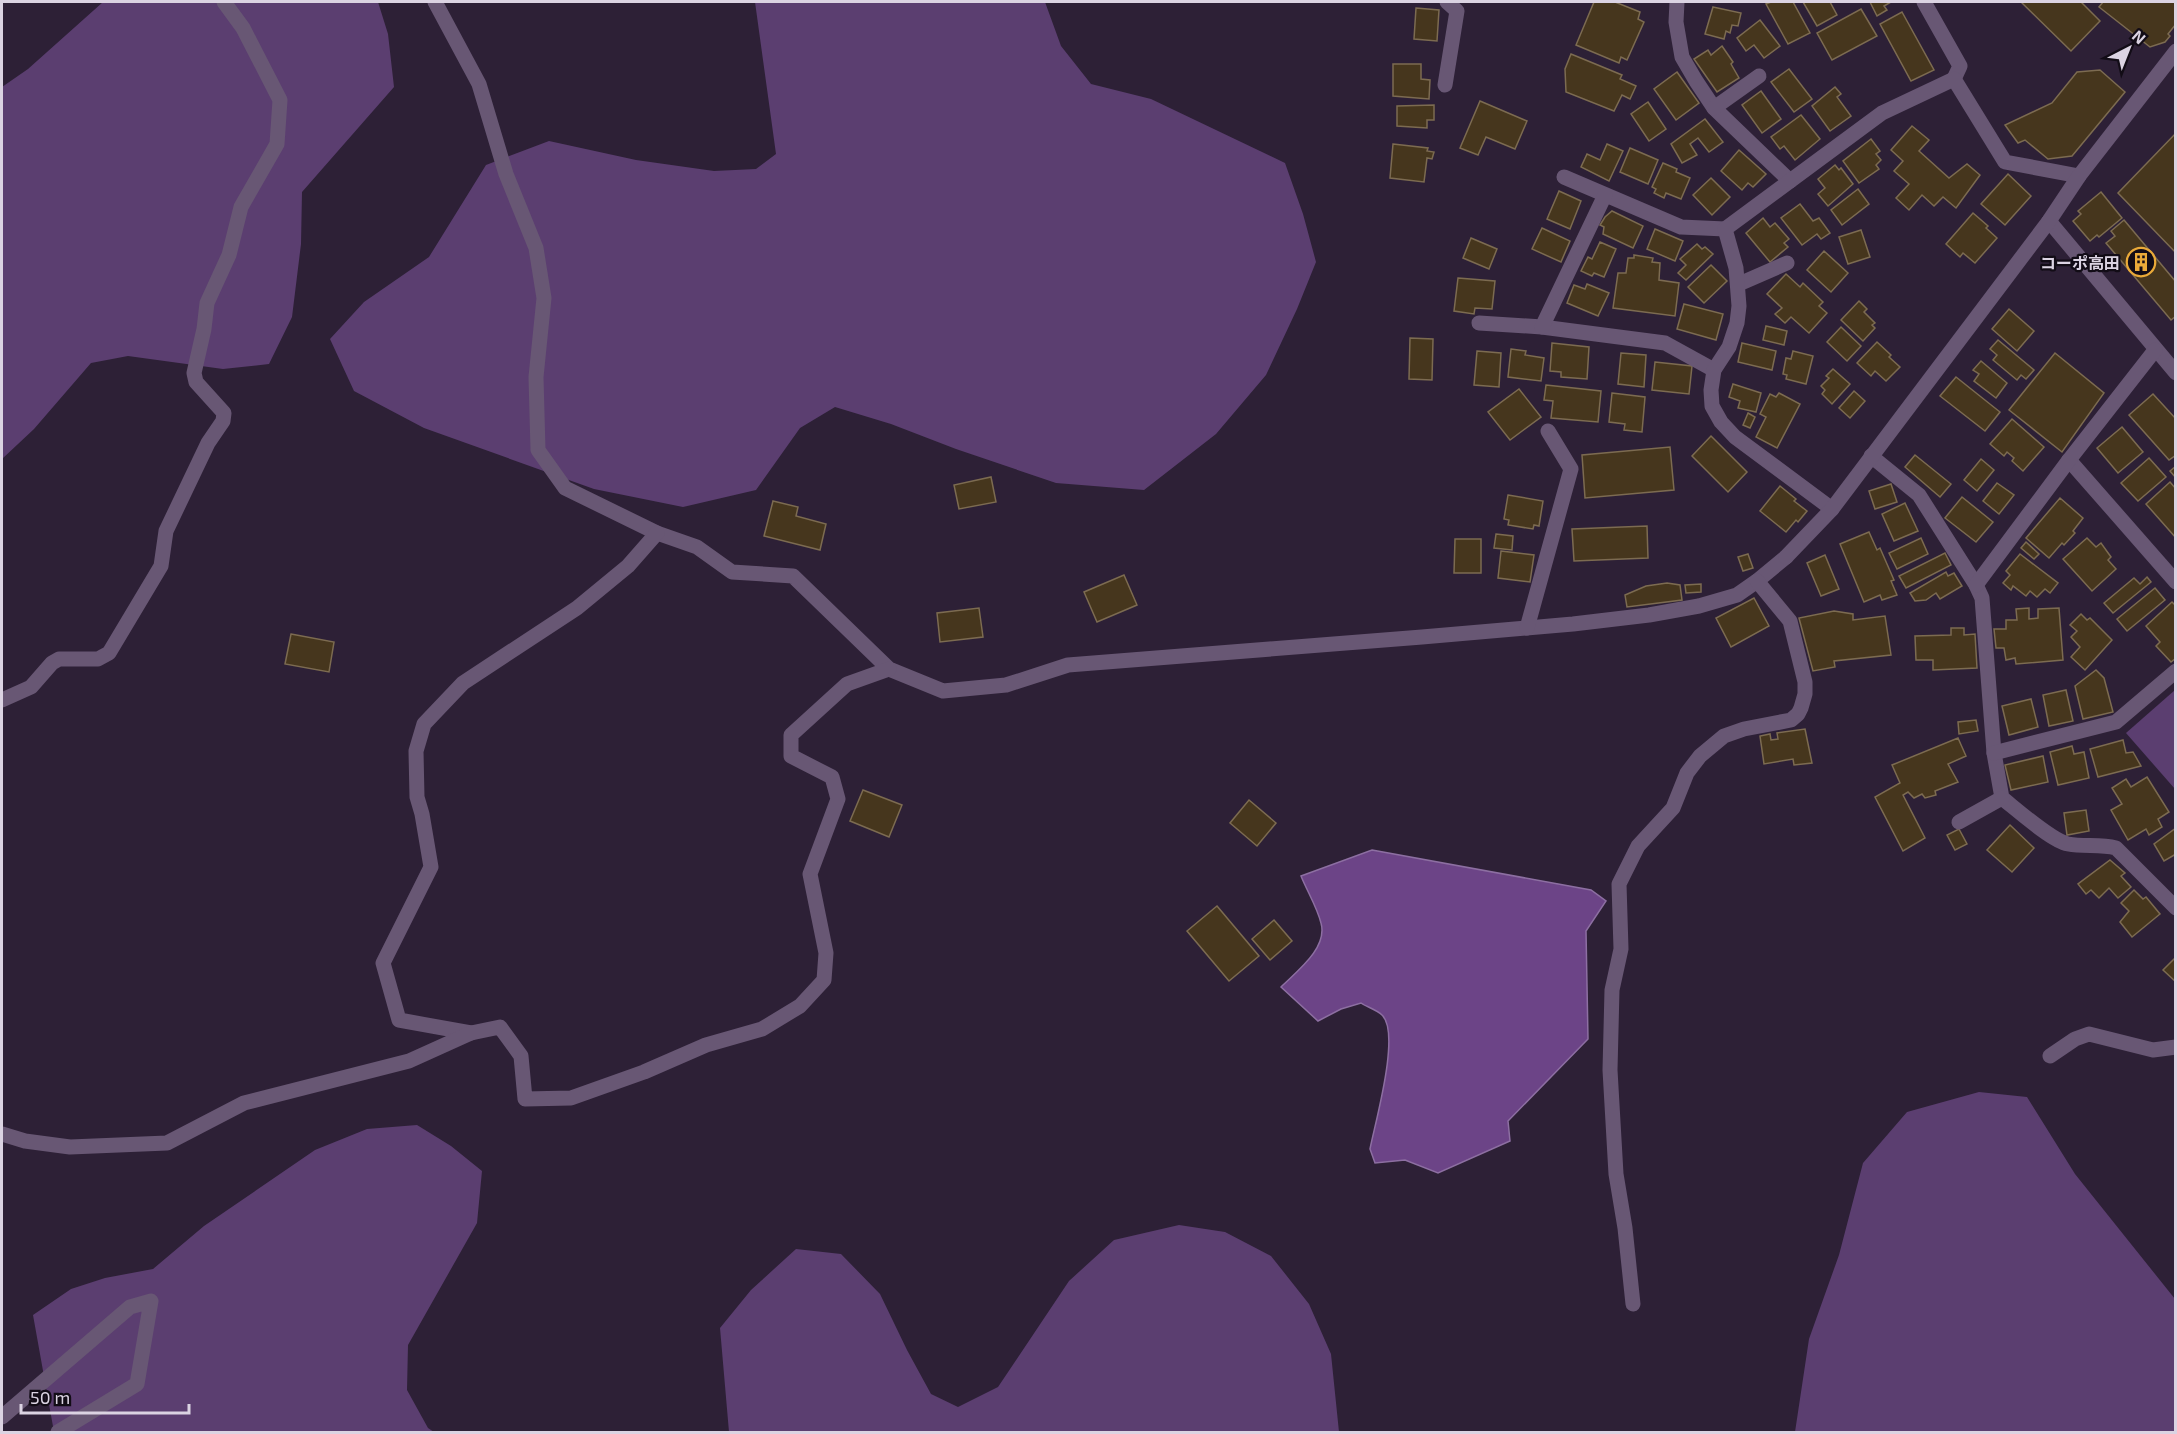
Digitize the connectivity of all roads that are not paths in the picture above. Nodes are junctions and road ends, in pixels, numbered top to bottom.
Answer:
1 (224, 2) edge
2 (435, 2) edge
3 (1447, 2) edge
4 (1677, 2) edge
5 (1924, 2) edge
6 (2175, 51) edge
7 (1759, 76) dead end
8 (1954, 79) junction
9 (1445, 85) dead end
10 (1714, 108) junction
11 (2079, 176) junction
12 (1564, 177) dead end
13 (1790, 181) junction
14 (1605, 195) junction
15 (2049, 221) junction
16 (1725, 230) junction
17 (1787, 263) dead end
18 (1739, 284) junction
19 (1479, 323) dead end
20 (1542, 327) junction
21 (2155, 351) junction
22 (1714, 370) junction
23 (2175, 373) edge
24 (1548, 430) dead end
25 (1871, 456) junction
26 (2069, 460) junction
27 (1832, 508) junction
28 (657, 533) junction
29 (1757, 581) junction
30 (2175, 582) edge
31 (1976, 585) junction
32 (1527, 628) junction
33 (888, 669) junction
34 (2175, 671) edge
35 (2, 700) edge
36 (1994, 753) junction
37 (2002, 798) junction
38 (1959, 822) dead end
39 (2175, 908) edge
40 (471, 1033) junction
41 (2175, 1047) edge
42 (2050, 1056) dead end
43 (2, 1134) edge
44 (1634, 1304) dead end
45 (2, 1417) edge
46 (58, 1432) edge

1 - 35 street
2 - 28 street
3 - 9 street
4 - 10 street
5 - 8 street
6 - 11 street
7 - 10 street
8 - 11 street
8 - 13 street
10 - 13 street
11 - 15 street
12 - 14 street
13 - 16 street
14 - 16 street
14 - 20 street
15 - 21 street
15 - 25 street
16 - 18 street
17 - 18 street
18 - 22 street
19 - 20 street
20 - 22 street
21 - 23 street
21 - 26 street
22 - 27 street
24 - 32 street
25 - 27 street
25 - 31 street
26 - 30 street
26 - 31 street
27 - 29 street
28 - 33 street
28 - 40 street
29 - 32 street
29 - 44 street
31 - 36 street
32 - 33 street
33 - 40 street
34 - 36 street
36 - 37 street
37 - 38 street
37 - 39 street
40 - 43 street
41 - 42 street
45 - 46 street

